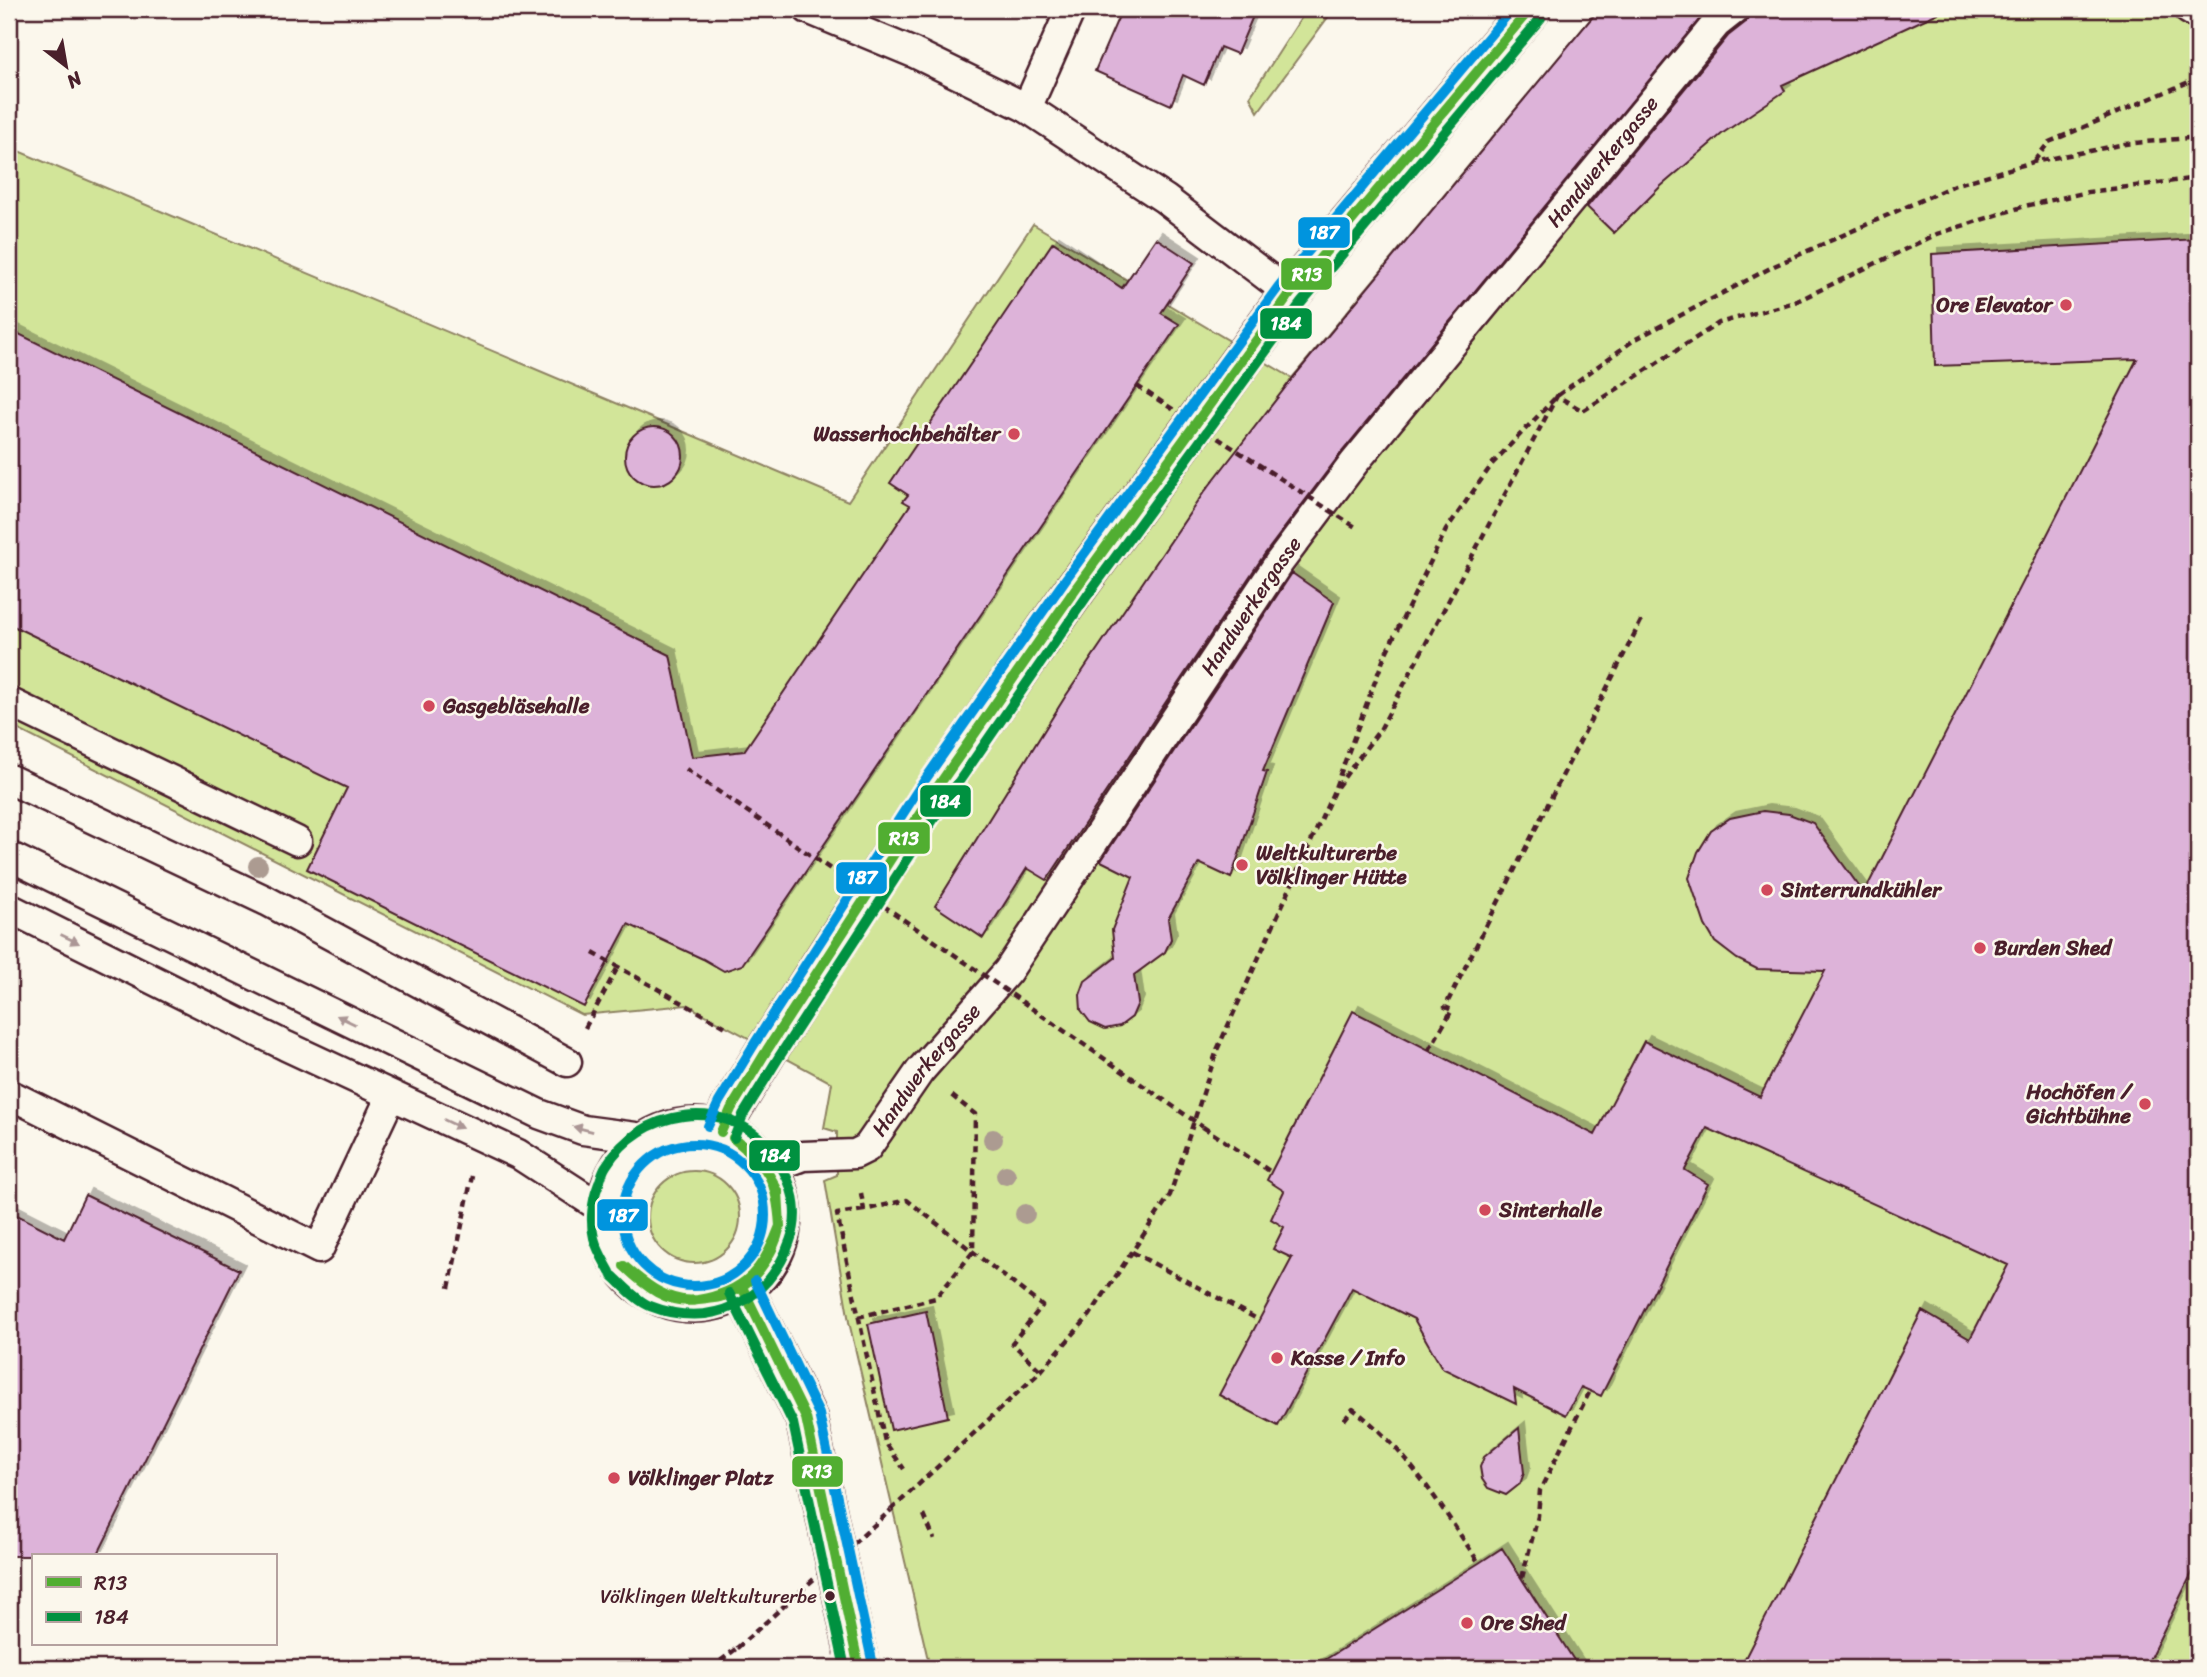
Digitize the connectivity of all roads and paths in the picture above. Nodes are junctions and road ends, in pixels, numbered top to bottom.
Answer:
1 (808, 9) edge
2 (1071, 9) edge
3 (1530, 9) edge
4 (1735, 9) edge
5 (2188, 9) edge
6 (2198, 15) edge
7 (2198, 78) edge
8 (1027, 108) junction
9 (2198, 137) edge
10 (2033, 162) junction
11 (2198, 178) edge
12 (1290, 294) junction
13 (1137, 386) dead end
14 (1557, 396) junction
15 (1357, 528) dead end
16 (1643, 617) dead end
17 (9, 702) edge
18 (685, 769) dead end
19 (9, 779) edge
20 (1333, 793) junction
21 (298, 841) dead end
22 (9, 856) edge
23 (9, 908) edge
24 (593, 953) dead end
25 (736, 1033) dead end
26 (1429, 1050) dead end
27 (567, 1062) dead end
28 (919, 1071) junction
29 (9, 1094) edge
30 (391, 1096) junction
31 (721, 1132) junction
32 (651, 1139) junction
33 (475, 1163) dead end
34 (768, 1169) junction
35 (1271, 1172) dead end
36 (862, 1198) dead end
37 (863, 1210) junction
38 (606, 1211) junction
39 (973, 1252) junction
40 (1132, 1252) junction
41 (742, 1287) junction
42 (449, 1289) dead end
43 (858, 1317) junction
44 (1259, 1320) dead end
45 (1041, 1370) junction
46 (1590, 1391) dead end
47 (1344, 1420) dead end
48 (904, 1469) dead end
49 (924, 1515) dead end
50 (934, 1539) dead end
51 (1479, 1563) dead end
52 (1522, 1578) dead end
53 (711, 1668) edge
54 (859, 1668) edge

1 - 8 lane
2 - 8 lane
3 - 12 main road
4 - 28 lane, Handwerkergasse
5 - 6 lane
7 - 10 path
8 - 12 lane
9 - 10 path
10 - 14 path
11 - 14 path
12 - 31 main road
13 - 15 path, bridge
14 - 20 path
14 - 20 path
16 - 26 path
17 - 21 lane
18 - 35 path, bridge
19 - 27 lane
20 - 40 path
32 -> 22 lane
23 -> 30 lane
24 - 25 path
28 - 34 lane, Handwerkergasse
28 - 39 path
29 - 30 lane
30 -> 38 lane
31 - 32 main road
31 - 34 main road
32 - 38 main road
33 - 42 path
34 - 41 main road
36 - 37 path
37 - 39 path
37 - 43 path
38 - 41 main road
39 - 43 path
39 - 45 path
40 - 44 path
40 - 45 path
41 - 54 main road
43 - 48 path
45 - 53 path, bridge
46 - 52 path
47 - 51 path
49 - 50 path

